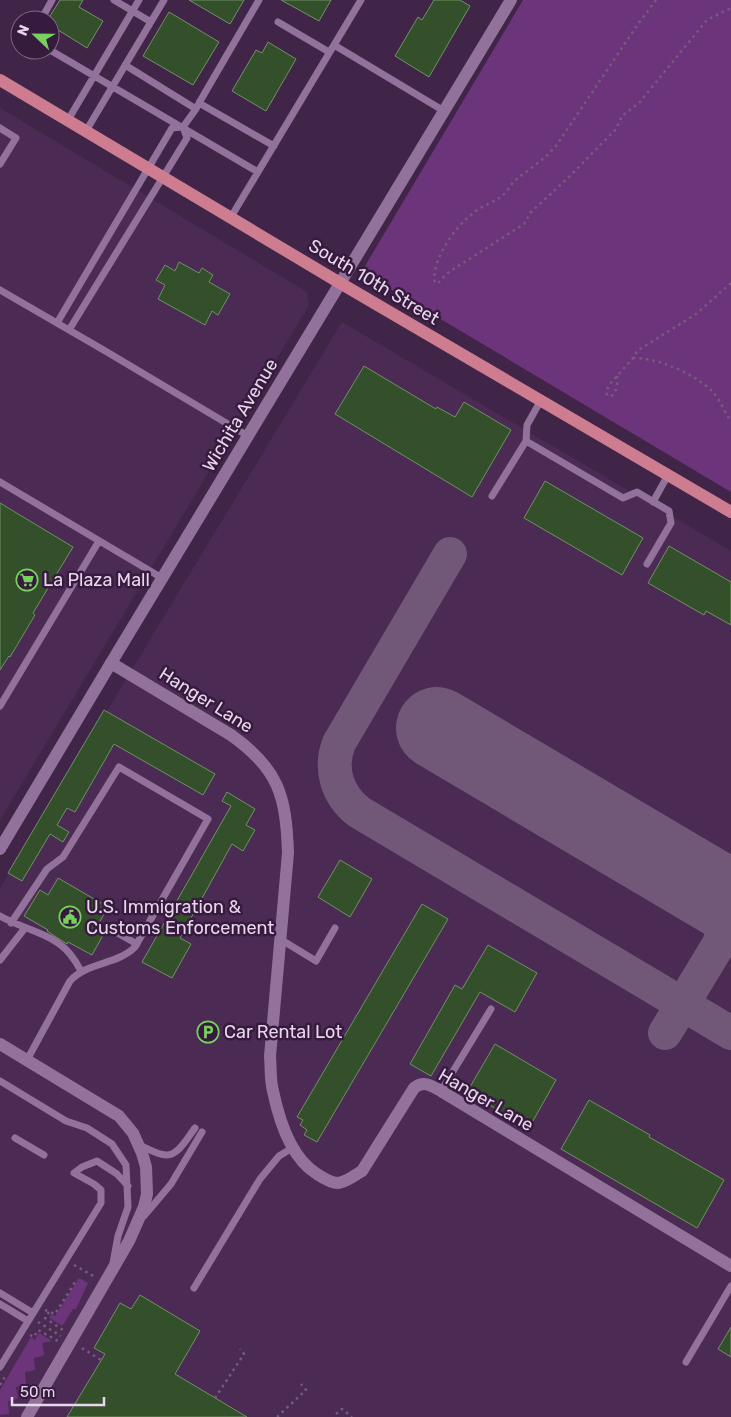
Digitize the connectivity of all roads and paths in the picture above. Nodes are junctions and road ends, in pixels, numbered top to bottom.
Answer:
1 (114, 0) edge
2 (139, 0) edge
3 (164, 0) edge
4 (259, 0) edge
5 (360, 0) edge
6 (656, 0) edge
7 (508, 3) edge
8 (731, 8) edge
9 (133, 11) junction
10 (151, 22) junction
11 (278, 22) dead end
12 (334, 45) junction
13 (329, 52) junction
14 (60, 56) edge
15 (125, 65) junction
16 (94, 75) junction
17 (0, 80) edge
18 (112, 86) junction
19 (198, 106) junction
20 (444, 111) junction
21 (68, 120) junction
22 (183, 127) junction
23 (0, 128) edge
24 (86, 131) junction
25 (274, 146) junction
26 (0, 164) edge
27 (149, 169) junction
28 (258, 172) junction
29 (163, 177) junction
30 (231, 217) junction
31 (340, 283) junction
32 (731, 283) edge
33 (0, 290) edge
34 (57, 323) junction
35 (70, 330) junction
36 (633, 358) junction
37 (617, 376) junction
38 (541, 400) junction
39 (731, 422) edge
40 (248, 436) junction
41 (526, 441) junction
42 (668, 475) junction
43 (0, 482) edge
44 (492, 496) dead end
45 (653, 502) junction
46 (731, 512) edge
47 (99, 541) junction
48 (648, 564) dead end
49 (162, 578) junction
50 (111, 663) junction
51 (0, 706) edge
52 (0, 850) edge
53 (0, 916) edge
54 (11, 923) junction
55 (25, 928) junction
56 (335, 928) dead end
57 (112, 930) dead end
58 (280, 939) junction
59 (136, 944) junction
60 (0, 960) edge
61 (81, 971) junction
62 (492, 1009) dead end
63 (0, 1044) edge
64 (27, 1060) junction
65 (0, 1081) edge
66 (441, 1091) junction
67 (195, 1128) dead end
68 (202, 1132) dead end
69 (15, 1138) dead end
70 (139, 1145) junction
71 (294, 1147) junction
72 (44, 1155) dead end
73 (128, 1186) junction
74 (136, 1226) junction
75 (75, 1265) dead end
76 (731, 1266) edge
77 (110, 1275) junction
78 (95, 1277) dead end
79 (77, 1278) dead end
80 (731, 1286) edge
81 (194, 1288) dead end
82 (1, 1298) edge
83 (50, 1312) junction
84 (33, 1313) junction
85 (28, 1321) junction
86 (40, 1323) dead end
87 (64, 1330) dead end
88 (58, 1334) dead end
89 (58, 1341) dead end
90 (82, 1348) dead end
91 (240, 1349) dead end
92 (101, 1360) dead end
93 (686, 1362) dead end
94 (0, 1367) edge
95 (10, 1368) dead end
96 (301, 1384) dead end
97 (0, 1385) edge
98 (215, 1398) dead end
99 (336, 1414) dead end
100 (27, 1417) edge
101 (277, 1417) edge
102 (352, 1417) edge

1 - 9 lane
2 - 9 lane
3 - 10 lane
4 - 19 lane
5 - 12 lane
6 - 8 path
7 - 20 street, Wichita Avenue
9 - 10 lane
9 - 16 lane
10 - 15 lane
11 - 13 lane
12 - 13 lane
12 - 20 lane
13 - 25 lane
14 - 16 lane
15 - 18 lane
15 - 19 lane
16 - 18 lane
16 - 21 lane
17 - 21 main road, South 10th Street
18 - 22 lane
18 - 24 lane
19 - 22 lane
19 - 25 lane
20 - 31 street, Wichita Avenue
21 - 24 main road, South 10th Street
22 - 27 lane
22 - 28 lane
22 - 29 lane
23 - 26 lane
24 - 27 main road, South 10th Street
25 - 28 lane
27 - 29 main road, South 10th Street
27 - 34 lane
28 - 30 lane
29 - 30 main road, South 10th Street
29 - 35 lane
30 - 31 main road, South 10th Street
31 - 38 main road, South 10th Street
31 - 40 street, Wichita Avenue
32 - 36 path
33 - 34 lane
34 - 35 lane
35 - 40 lane
36 - 37 path
36 - 39 path
37 - 37 path
38 - 41 lane
38 - 42 main road, South 10th Street
40 - 49 street, Wichita Avenue
41 - 44 lane
41 - 45 lane
42 - 45 lane
42 - 46 main road, South 10th Street
43 - 47 lane
45 - 48 lane
47 - 49 lane
47 - 51 lane
49 - 50 street, Wichita Avenue
50 - 52 street, Wichita Avenue
50 - 58 street, Hanger Lane
53 - 54 lane
54 - 55 lane
54 - 59 lane
55 - 60 lane
55 - 61 lane
56 - 58 lane
57 - 59 lane
58 - 71 street, Hanger Lane
59 - 61 lane
61 - 64 lane
62 - 66 lane
63 - 64 street
64 - 70 street
65 - 73 lane
66 - 71 street, Hanger Lane
66 - 76 street, Hanger Lane
67 - 70 lane
68 - 74 lane
69 - 72 lane
70 - 74 street
71 - 81 lane
73 - 77 lane
73 - 84 lane
74 - 77 street
75 - 78 path
77 - 100 street
79 - 83 path
80 - 93 lane
82 - 84 lane
82 - 85 lane
83 - 87 path
83 - 89 path
84 - 85 lane
85 - 94 lane
86 - 88 path
90 - 92 path
91 - 98 path
95 - 97 path
96 - 101 path
99 - 102 path

